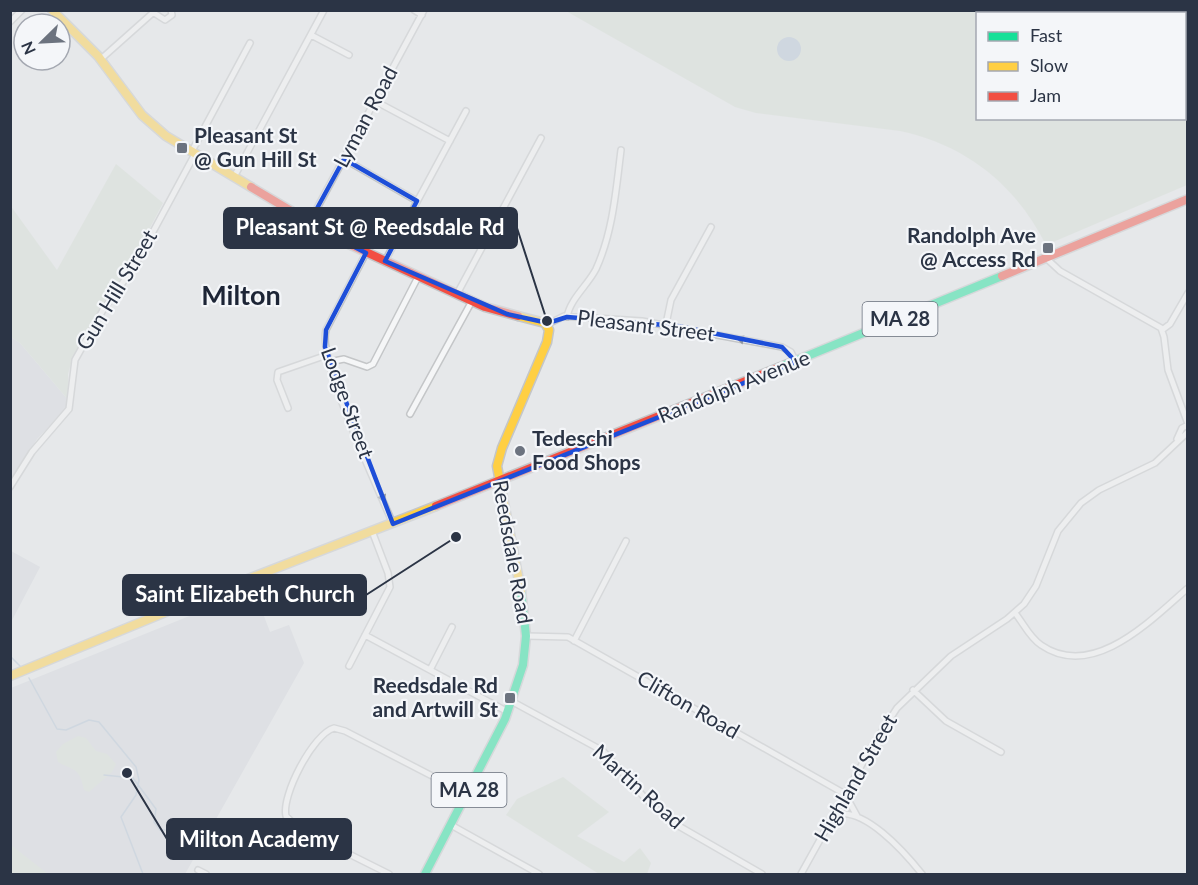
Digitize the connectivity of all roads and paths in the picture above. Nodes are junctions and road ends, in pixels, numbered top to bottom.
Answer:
1 (22, 10) edge
2 (171, 10) edge
3 (324, 10) edge
4 (414, 10) edge
5 (155, 12) edge
6 (423, 13) edge
7 (10, 22) edge
8 (72, 25) edge
9 (311, 35) junction
10 (250, 43) dead end
11 (350, 55) dead end
12 (101, 59) junction
13 (375, 101) junction
14 (466, 111) dead end
15 (541, 138) dead end
16 (450, 141) junction
17 (621, 150) dead end
18 (194, 152) junction
19 (344, 159) junction
20 (234, 177) junction
21 (1188, 199) edge
22 (417, 201) junction
23 (309, 223) junction
24 (711, 227) dead end
25 (366, 253) junction
26 (1046, 258) junction
27 (385, 261) junction
28 (418, 277) junction
29 (1188, 293) edge
30 (457, 294) junction
31 (472, 301) junction
32 (567, 316) junction
33 (666, 324) junction
34 (546, 325) junction
35 (1162, 330) junction
36 (328, 358) junction
37 (796, 362) junction
38 (288, 408) dead end
39 (410, 414) dead end
40 (1188, 424) edge
41 (1188, 432) edge
42 (1173, 446) junction
43 (500, 482) junction
44 (10, 487) edge
45 (393, 524) junction
46 (372, 531) junction
47 (626, 541) dead end
48 (1188, 588) edge
49 (1015, 613) junction
50 (452, 627) dead end
51 (365, 635) junction
52 (526, 636) junction
53 (574, 641) junction
54 (350, 666) dead end
55 (430, 670) junction
56 (10, 676) edge
57 (913, 690) junction
58 (513, 702) junction
59 (508, 712) junction
60 (1001, 752) dead end
61 (467, 794) junction
62 (845, 794) junction
63 (833, 816) junction
64 (857, 816) junction
65 (451, 825) junction
66 (198, 870) dead end
67 (206, 874) edge
68 (388, 874) edge
69 (425, 874) edge
70 (539, 874) edge
71 (762, 874) edge
72 (801, 874) edge
73 (922, 874) edge

1 - 7 street
2 - 5 street
3 - 9 street
4 - 6 street
5 - 12 street
6 - 13 street, Lyman Road
8 - 12 main road, Pleasant Street
9 - 11 street
9 - 20 street
10 - 18 street, Gun Hill Street
12 - 18 main road, Pleasant Street
13 - 16 street
13 - 19 street, Lyman Road
14 - 16 street
15 - 30 street
16 - 22 street
17 - 32 street
18 - 20 main road, Pleasant Street
18 - 44 street, Gun Hill Street
19 - 22 street
19 - 23 street, Lyman Road
20 - 23 main road, Pleasant Street
21 - 26 main road, Randolph Avenue / MA 28
22 - 27 street
23 - 25 main road, Pleasant Street
24 - 33 street
25 - 27 main road, Pleasant Street
25 - 36 street, Lodge Street
26 - 35 street
26 - 37 main road, Randolph Avenue / MA 28
27 - 28 main road, Pleasant Street
28 - 30 main road, Pleasant Street
28 - 36 street
29 - 35 street
30 - 31 main road, Pleasant Street
31 - 34 main road, Pleasant Street
31 - 39 street
32 - 33 street, Pleasant Street
32 - 34 street, Pleasant Street
37 -> 33 street, Pleasant Street
34 - 43 main road, Reedsdale Road
35 - 40 street, Highland Street
36 - 38 street
36 -> 45 street, Lodge Street
37 - 43 main road, Randolph Avenue / MA 28
40 - 42 street, Highland Street
41 - 42 street, Highland Street
42 - 49 street, Highland Street
43 - 45 main road, Randolph Avenue
43 - 52 main road, Reedsdale Road / MA 28
45 - 46 main road, Randolph Avenue
46 - 51 street
46 - 56 main road, Randolph Avenue
47 - 53 street
48 - 49 street
49 - 57 street, Highland Street
50 - 55 street
51 - 54 street
51 - 55 street
52 - 53 street, Clifton Road
52 - 58 main road, Reedsdale Road / MA 28
53 - 62 street, Clifton Road
55 - 59 street
57 - 60 street
57 - 62 street, Highland Street
58 - 59 main road, Reedsdale Road / MA 28
58 - 71 street, Martin Road
59 - 61 main road, Reedsdale Road / MA 28
61 - 65 main road, Reedsdale Road / MA 28
61 - 68 street
62 - 63 street, Highland Street
62 - 64 street
63 - 64 street
63 - 72 street, Highland Street
64 - 73 street
65 - 69 main road, Reedsdale Road / MA 28
65 - 70 street
66 - 67 street

